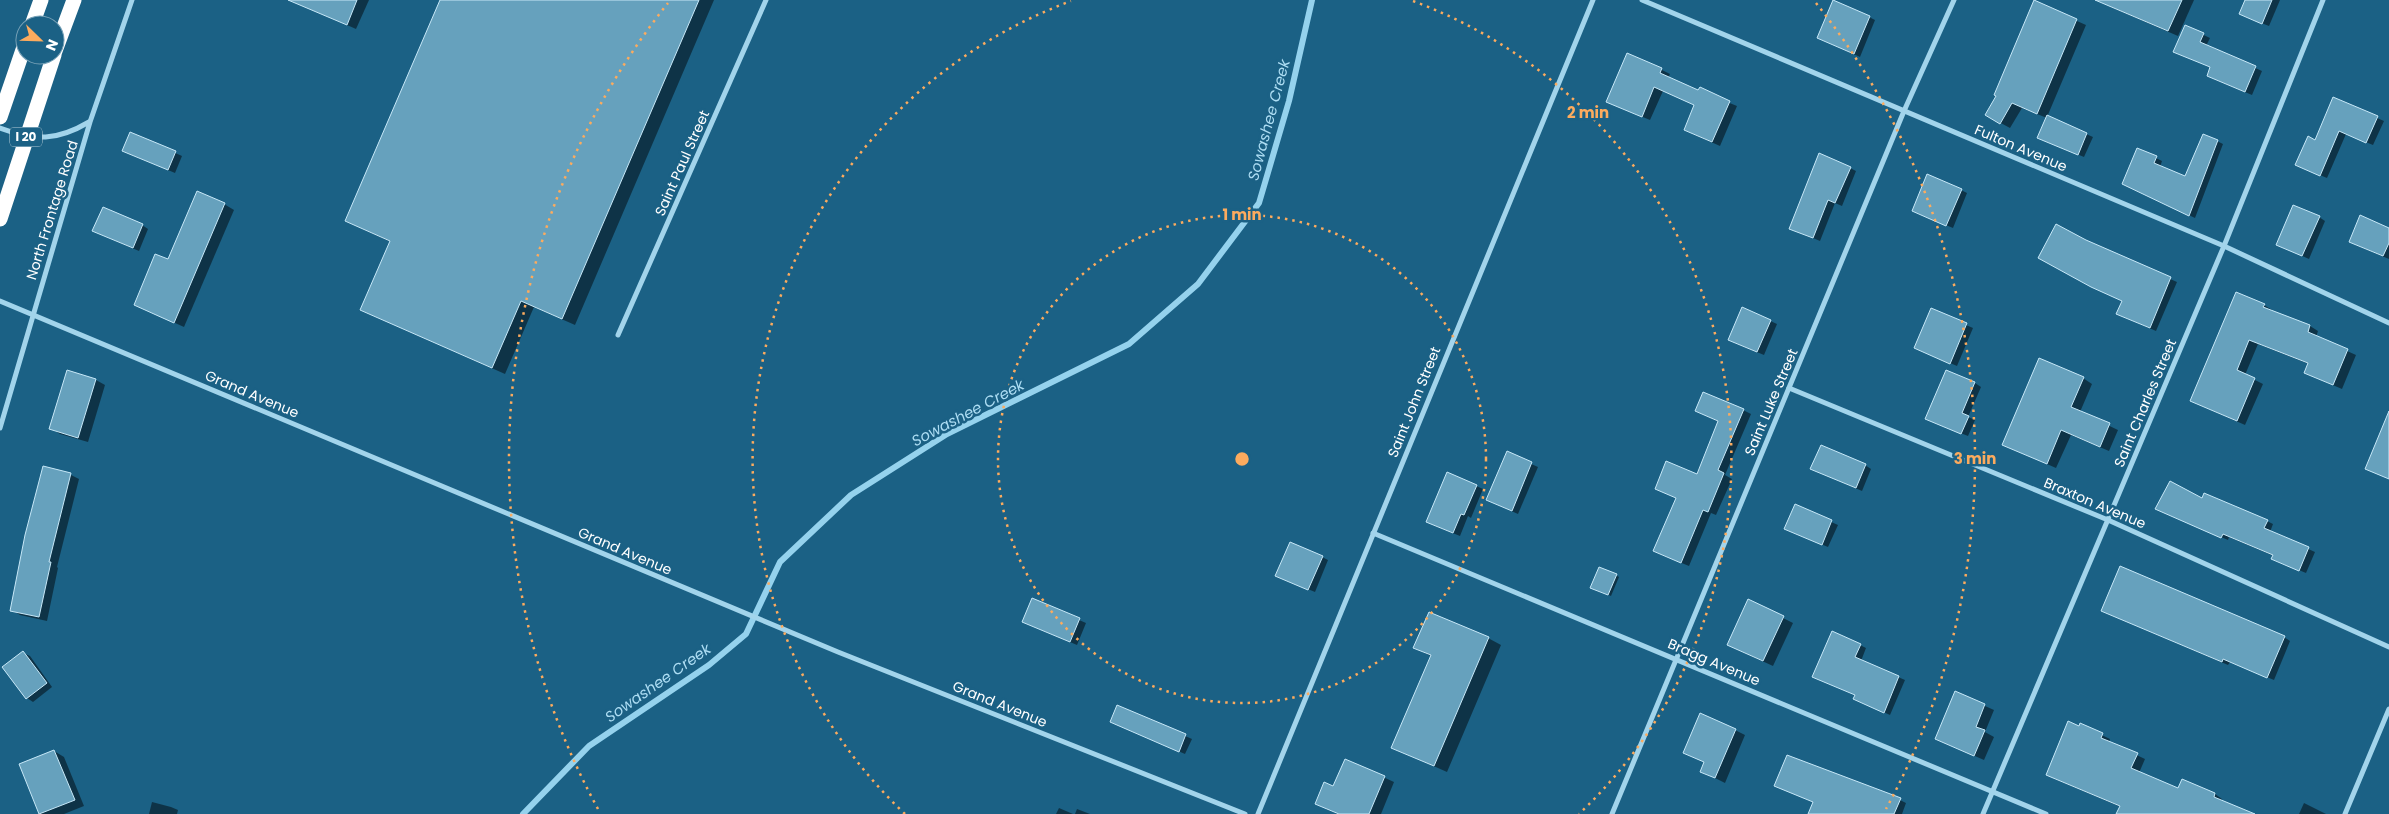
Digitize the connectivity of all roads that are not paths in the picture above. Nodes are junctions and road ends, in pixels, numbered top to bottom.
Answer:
1 (41, 0) edge
2 (74, 0) edge
3 (132, 0) edge
4 (766, 0) edge
5 (1593, 0) edge
6 (1642, 0) edge
7 (1954, 0) edge
8 (2324, 0) edge
9 (36, 15) edge
10 (65, 24) edge
11 (18, 65) edge
12 (51, 65) edge
13 (1904, 111) junction
14 (0, 117) edge
15 (90, 122) junction
16 (0, 128) edge
17 (0, 220) edge
18 (2224, 246) junction
19 (0, 301) edge
20 (32, 314) junction
21 (2389, 323) edge
22 (618, 335) dead end
23 (1789, 388) junction
24 (0, 428) edge
25 (2108, 520) junction
26 (1373, 532) junction
27 (2389, 647) edge
28 (1677, 659) junction
29 (2389, 709) edge
30 (1993, 790) junction
31 (1244, 814) edge
32 (1258, 814) edge
33 (1612, 814) edge
34 (1983, 814) edge
35 (2046, 814) edge
36 (2345, 814) edge

1 - 9 highway
2 - 10 highway
3 - 15 street, North Frontage Road
4 - 22 street, Saint Paul Street
5 - 26 street, Saint John Street
6 - 13 street, Fulton Avenue
7 - 13 street, Saint Luke Street
8 - 18 street, Saint Charles Street
11 - 14 highway, I 20
12 - 17 highway, I 20
13 - 18 street, Fulton Avenue
13 - 23 street, Saint Luke Street
15 - 16 street
15 - 20 street, North Frontage Road
18 - 21 street, Fulton Avenue
18 - 25 street, Saint Charles Street
19 - 20 street, Grand Avenue
20 - 24 street, North Frontage Road
20 - 31 street, Grand Avenue
23 - 25 street, Braxton Avenue
23 - 28 street, Saint Luke Street
25 - 27 street, Braxton Avenue
25 - 30 street, Saint Charles Street
26 - 28 street, Bragg Avenue
26 - 32 street, Saint John Street
28 - 30 street, Bragg Avenue
28 - 33 street, Saint Luke Street
29 - 36 street
30 - 34 street, Saint Charles Street
30 - 35 street, Bragg Avenue

